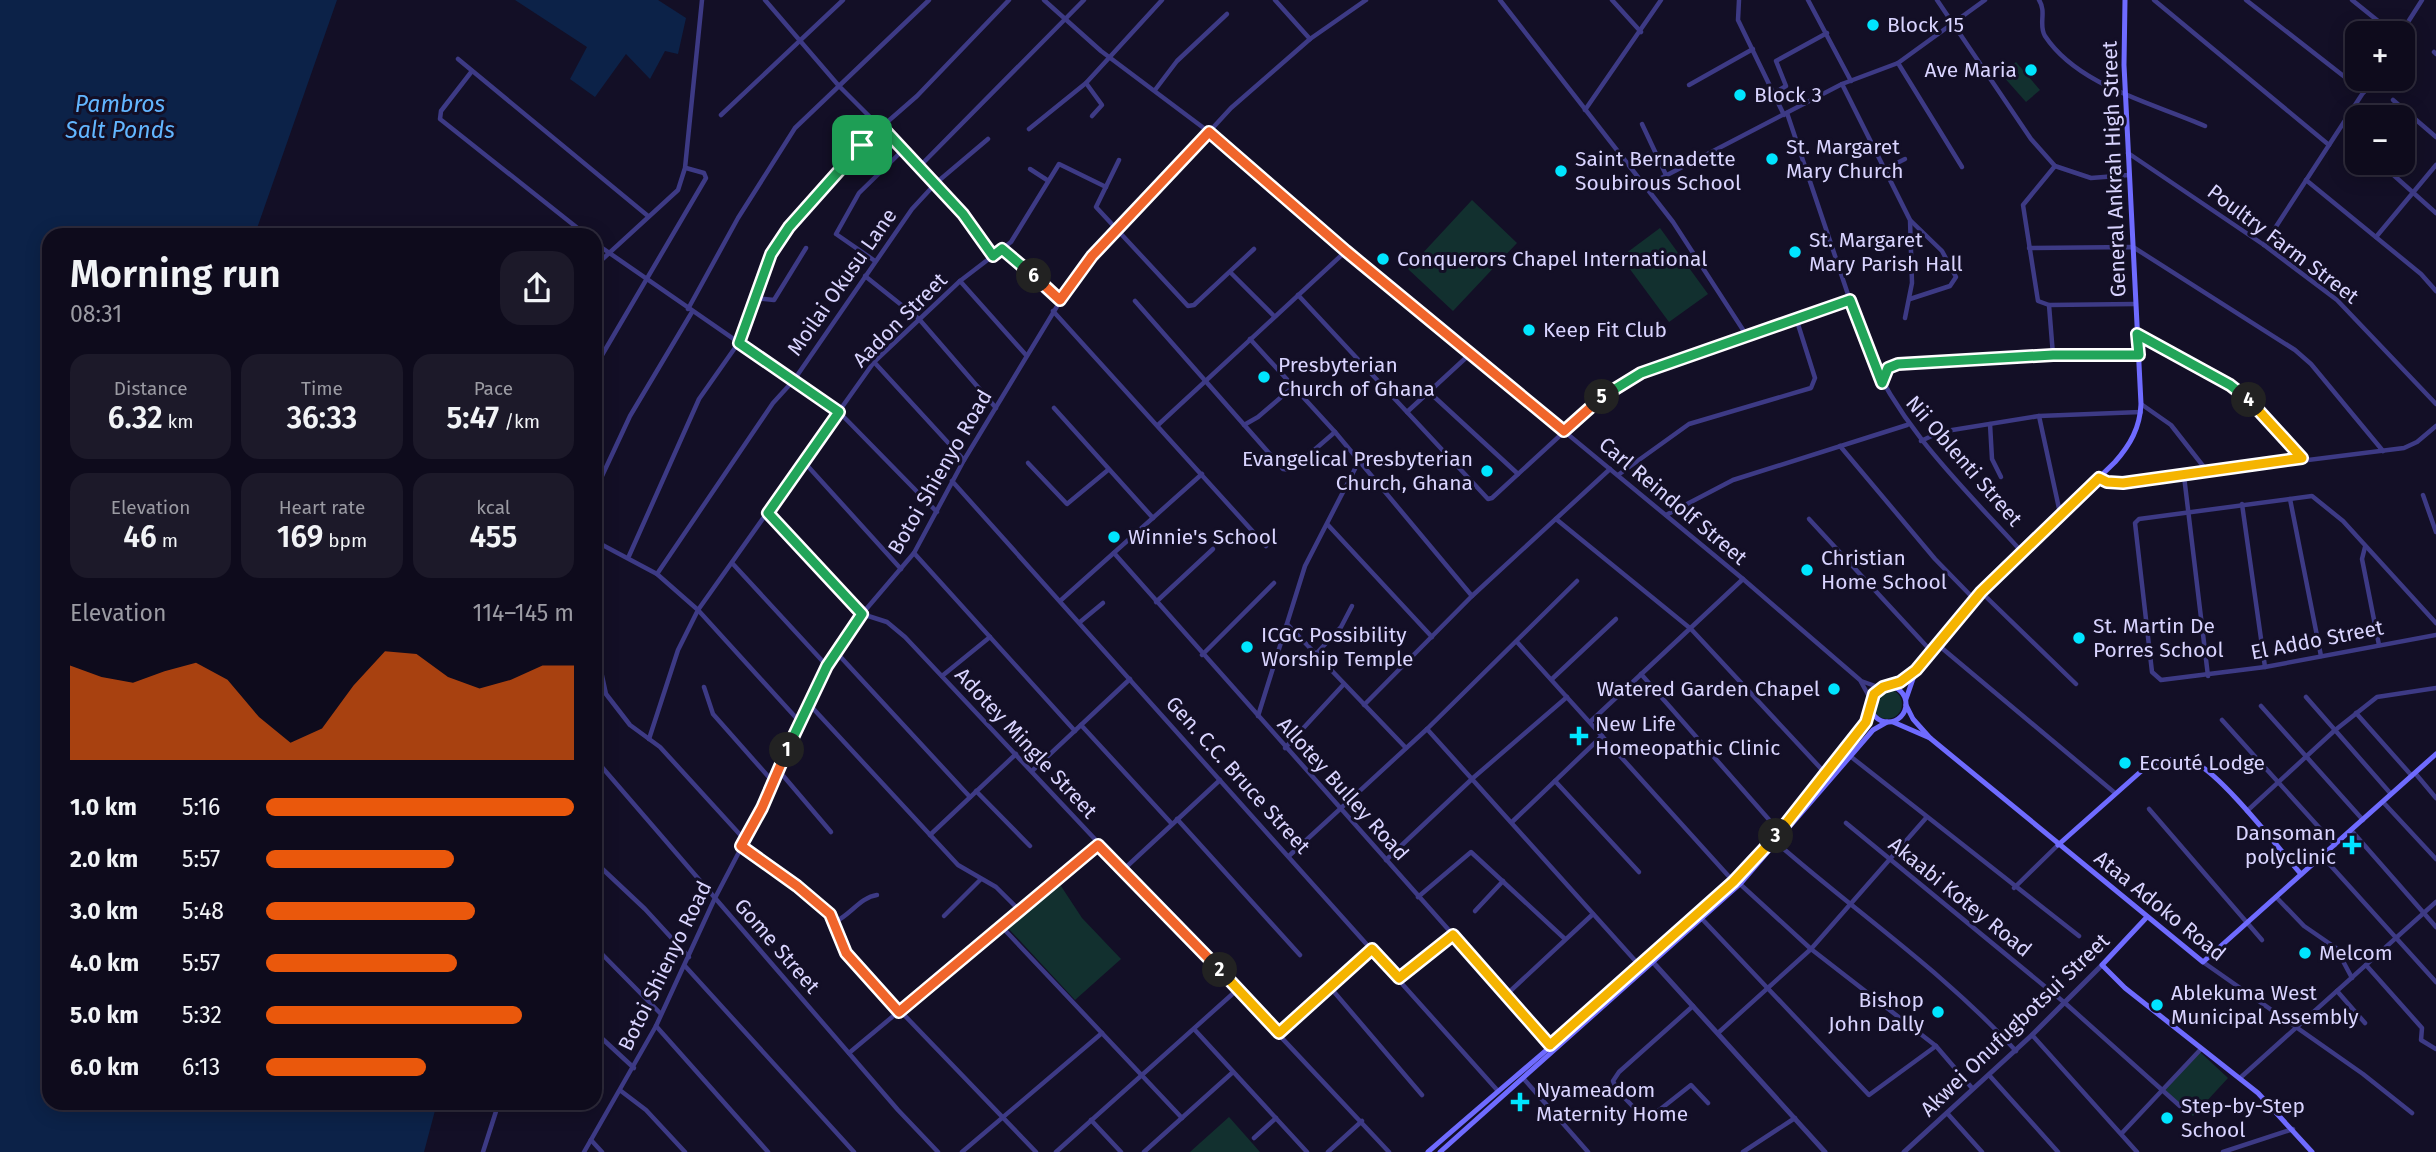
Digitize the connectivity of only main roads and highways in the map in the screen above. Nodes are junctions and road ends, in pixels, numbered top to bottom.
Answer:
1 (2125, 0) edge
2 (1916, 670) junction
3 (1890, 686) junction
4 (1906, 702) junction
5 (1871, 709) junction
6 (1890, 722) junction
7 (1930, 738) junction
8 (2436, 754) edge
9 (2058, 845) junction
10 (2301, 874) junction
11 (1737, 883) junction
12 (2146, 918) junction
13 (2308, 1151) edge
14 (1428, 1152) edge
15 (1440, 1152) edge

1 - 2 main road, General Ankrah High Street
2 - 3 main road, General Ankrah High Street
2 - 4 main road, General Ankrah High Street
3 - 4 main road
3 - 5 main road
4 - 6 main road
4 - 7 main road, Ataa Adoko Road
5 - 6 main road
5 - 11 main road
6 - 7 main road, Ataa Adoko Road
6 - 11 main road
7 - 9 main road, Ataa Adoko Road
8 - 10 main road
9 - 10 main road
9 - 12 main road, Ataa Adoko Road
10 - 12 main road, Ataa Adoko Road
11 - 14 main road
11 - 15 main road
12 - 13 main road, Akwei Onufugbotsui Street

